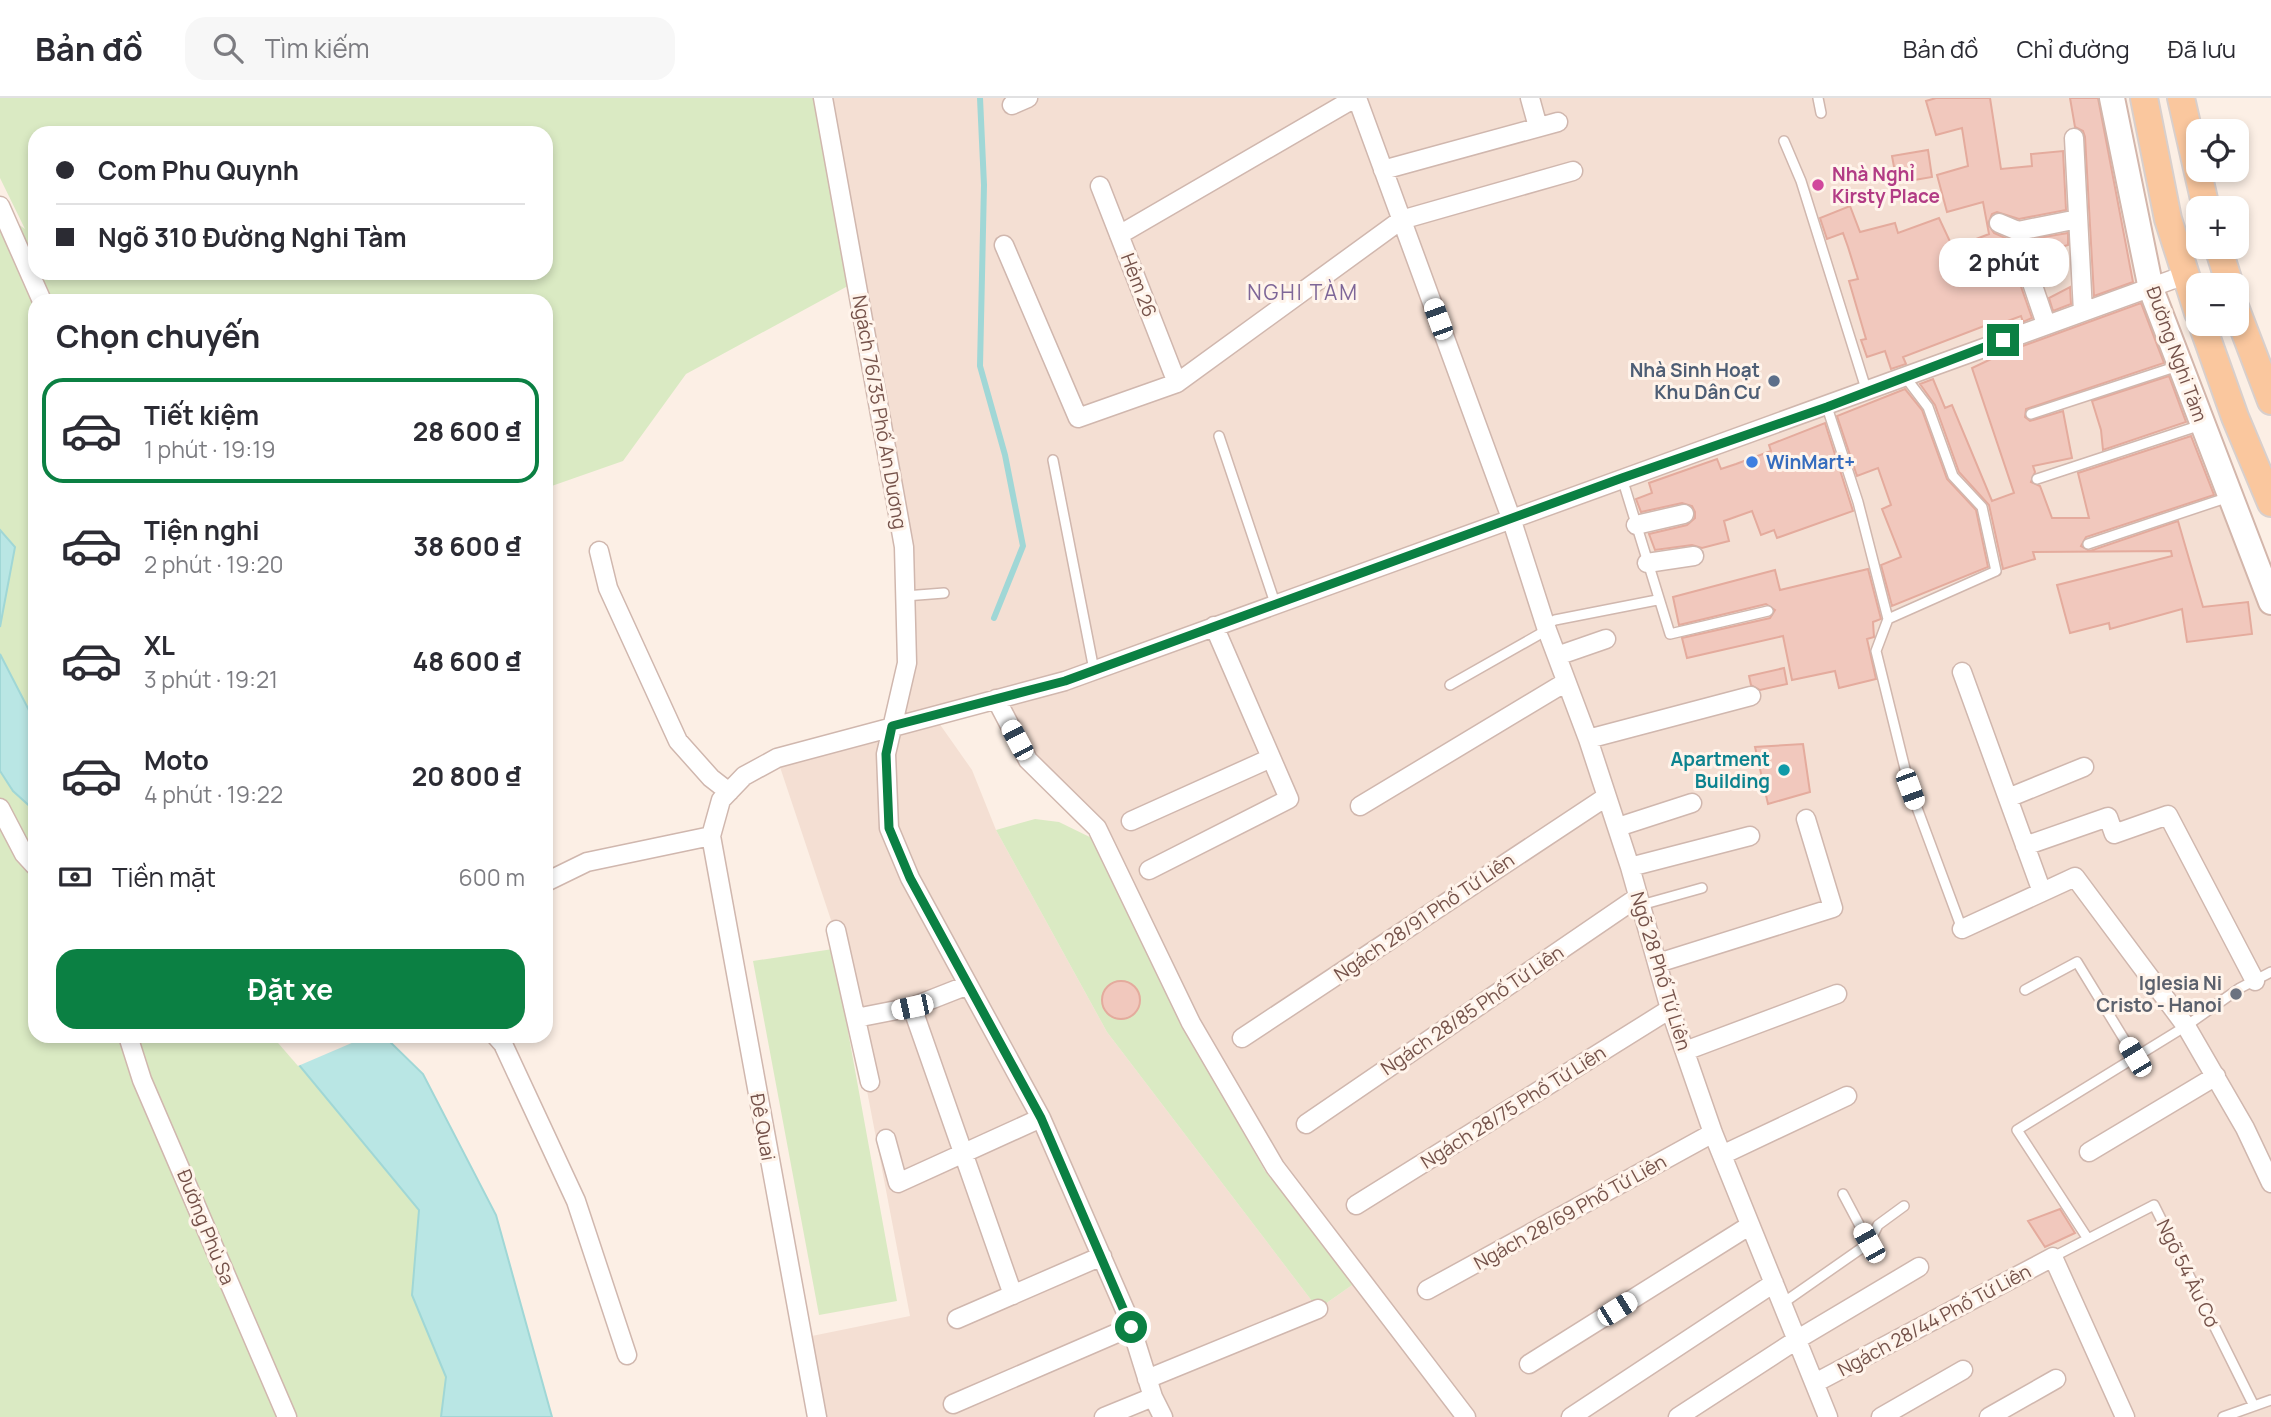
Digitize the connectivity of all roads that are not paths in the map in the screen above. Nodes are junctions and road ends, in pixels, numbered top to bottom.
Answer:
1 (823, 98) edge
2 (1356, 98) edge
3 (1530, 98) edge
4 (1818, 98) edge
5 (2112, 98) edge
6 (2144, 98) edge
7 (2181, 98) edge
8 (1821, 113) dead end
9 (1558, 122) dead end
10 (1538, 127) junction
11 (2074, 138) dead end
12 (1784, 141) dead end
13 (1383, 170) junction
14 (1573, 171) dead end
15 (1100, 186) dead end
16 (2203, 196) edge
17 (0, 206) edge
18 (2078, 219) junction
19 (1402, 220) junction
20 (1999, 223) dead end
21 (1119, 235) junction
22 (1004, 244) dead end
23 (28, 269) edge
24 (2029, 274) dead end
25 (2185, 275) junction
26 (2186, 278) edge
27 (2151, 289) junction
28 (2082, 312) junction
29 (2046, 324) junction
30 (2206, 336) edge
31 (2246, 336) edge
32 (2178, 366) junction
33 (1906, 378) junction
34 (1177, 383) junction
35 (1867, 392) junction
36 (2271, 401) edge
37 (1827, 407) junction
38 (2031, 414) dead end
39 (2203, 425) junction
40 (1219, 436) dead end
41 (1053, 460) dead end
42 (1622, 478) junction
43 (2037, 479) dead end
44 (2230, 496) junction
45 (2271, 503) edge
46 (1684, 513) dead end
47 (1511, 518) junction
48 (1636, 526) junction
49 (2088, 544) dead end
50 (598, 551) dead end
51 (1694, 556) dead end
52 (1647, 563) junction
53 (944, 593) dead end
54 (905, 596) junction
55 (1657, 600) junction
56 (2271, 602) edge
57 (1275, 603) junction
58 (1768, 611) dead end
59 (1888, 619) junction
60 (1214, 626) junction
61 (1546, 628) junction
62 (1606, 639) dead end
63 (1557, 656) junction
64 (1094, 670) junction
65 (1962, 672) dead end
66 (1566, 682) junction
67 (1450, 685) dead end
68 (1751, 696) dead end
69 (996, 699) junction
70 (892, 726) junction
71 (1588, 738) junction
72 (1271, 758) junction
73 (2084, 767) dead end
74 (729, 792) junction
75 (1606, 797) junction
76 (2008, 798) junction
77 (1692, 803) dead end
78 (1360, 806) dead end
79 (0, 808) edge
80 (1806, 819) dead end
81 (1131, 821) dead end
82 (1618, 827) junction
83 (711, 836) junction
84 (1750, 836) dead end
85 (2025, 846) junction
86 (28, 858) edge
87 (1630, 867) junction
88 (1149, 870) dead end
89 (553, 879) edge
90 (1702, 888) dead end
91 (2042, 892) junction
92 (1640, 901) junction
93 (1962, 929) joint
94 (835, 930) dead end
95 (1658, 963) junction
96 (2263, 976) edge
97 (968, 985) junction
98 (2025, 990) dead end
99 (1837, 995) dead end
100 (912, 1007) junction
101 (1670, 1009) junction
102 (856, 1018) junction
103 (2186, 1026) junction
104 (1242, 1038) dead end
105 (130, 1043) edge
106 (502, 1043) edge
107 (1685, 1051) junction
108 (2135, 1057) junction
109 (2216, 1076) junction
110 (870, 1082) dead end
111 (1847, 1096) dead end
112 (1041, 1118) junction
113 (1306, 1124) dead end
114 (1713, 1133) junction
115 (886, 1139) dead end
116 (962, 1152) junction
117 (2089, 1152) dead end
118 (1722, 1154) junction
119 (2271, 1183) edge
120 (1843, 1194) dead end
121 (1356, 1205) dead end
122 (1905, 1206) dead end
123 (1749, 1226) junction
124 (2088, 1239) junction
125 (1869, 1243) junction
126 (1102, 1256) junction
127 (2053, 1257) junction
128 (1919, 1267) dead end
129 (1774, 1283) junction
130 (1427, 1290) dead end
131 (1013, 1295) junction
132 (1783, 1303) junction
133 (1318, 1309) dead end
134 (957, 1319) dead end
135 (1131, 1327) junction
136 (1798, 1339) junction
137 (628, 1355) dead end
138 (1529, 1364) dead end
139 (1963, 1370) dead end
140 (1147, 1379) junction
141 (2056, 1379) dead end
142 (1815, 1383) junction
143 (1153, 1397) junction
144 (2271, 1400) edge
145 (953, 1404) dead end
146 (2254, 1406) junction
147 (287, 1417) edge
148 (817, 1417) edge
149 (1104, 1417) edge
150 (1163, 1417) edge
151 (1466, 1417) edge
152 (1571, 1417) edge
153 (1678, 1417) edge
154 (1828, 1417) edge
155 (1881, 1417) edge
156 (1989, 1417) edge
157 (2125, 1417) edge
158 (2223, 1417) edge

1 - 54 street, Ngách 76/35 Phố An Dương
2 - 13 street, Ngõ 28 Phố Tứ Liên
2 - 21 street
3 - 10 street
4 - 8 lane
5 - 27 street, Đường Nghi Tàm
6 - 25 main road, Đường Nghi Tàm
7 - 16 main road
9 - 10 street
10 - 13 street
11 - 18 street
12 - 35 lane
13 - 19 street, Ngõ 28 Phố Tứ Liên
14 - 19 street
15 - 21 street, Hẻm 26
17 - 23 street
18 - 20 street
18 - 28 street
19 - 34 street
19 - 47 street, Ngõ 28 Phố Tứ Liên
21 - 34 street, Hẻm 26
22 - 34 street
24 - 29 street
25 - 26 main road, Đường Nghi Tàm
25 - 27 street
27 - 28 street
27 - 32 street, Đường Nghi Tàm
28 - 29 street
29 - 33 street
30 - 45 main road, Đường Nghi Tàm
31 - 36 main road
32 - 38 lane
32 - 39 street, Đường Nghi Tàm
33 - 35 street
33 - 59 lane
35 - 37 street
37 - 42 street
37 - 59 lane
39 - 43 lane
39 - 44 street, Đường Nghi Tàm
40 - 57 lane
41 - 64 lane
42 - 47 street
42 - 48 lane
44 - 49 lane
44 - 56 street, Đường Nghi Tàm
46 - 48 street
47 - 57 street
47 - 61 street, Ngõ 28 Phố Tứ Liên
48 - 52 lane
50 - 74 street
51 - 52 street
52 - 55 lane
53 - 54 lane
54 - 70 street, Ngách 76/35 Phố An Dương
55 - 58 lane
55 - 61 lane
57 - 60 street
59 - 93 lane
60 - 64 street
60 - 72 street
61 - 63 street, Ngõ 28 Phố Tứ Liên
61 - 67 lane
62 - 63 street
63 - 66 street, Ngõ 28 Phố Tứ Liên
64 - 69 street
65 - 76 street
66 - 71 street, Ngõ 28 Phố Tứ Liên
66 - 78 street
68 - 71 street
69 - 70 street
69 - 151 street
70 - 74 street
70 - 97 street, Ngách 76/35 Phố An Dương
71 - 75 street, Ngõ 28 Phố Tứ Liên
72 - 81 street
72 - 88 street
73 - 76 street
74 - 83 street
75 - 82 street, Ngõ 28 Phố Tứ Liên
75 - 104 street, Ngách 28/91 Phố Tứ Liên
76 - 85 street
77 - 82 street
79 - 86 street
80 - 95 street
82 - 87 street, Ngõ 28 Phố Tứ Liên
83 - 89 street
83 - 148 street, Đê Quai
84 - 87 street
85 - 91 street
85 - 96 street
87 - 92 street, Ngõ 28 Phố Tứ Liên
90 - 92 lane
91 - 93 street
91 - 103 street
92 - 95 street, Ngõ 28 Phố Tứ Liên
92 - 113 street, Ngách 28/85 Phố Tứ Liên
94 - 102 street
95 - 101 street, Ngõ 28 Phố Tứ Liên
96 - 103 lane
97 - 100 street
97 - 112 street, Ngách 76/35 Phố An Dương
98 - 108 lane
99 - 107 street
100 - 102 street
100 - 116 street
101 - 107 street, Ngõ 28 Phố Tứ Liên
101 - 121 street, Ngách 28/75 Phố Tứ Liên
102 - 110 street
103 - 108 lane
103 - 109 street
105 - 147 street, Đường Phù Sa
106 - 137 street
107 - 114 street, Ngõ 28 Phố Tứ Liên
108 - 124 lane
109 - 117 street
109 - 119 street
111 - 118 street
112 - 116 street
112 - 126 street, Ngách 76/35 Phố An Dương
114 - 118 street, Ngõ 28 Phố Tứ Liên
114 - 130 street, Ngách 28/69 Phố Tứ Liên
115 - 116 street
116 - 131 street
118 - 123 street, Ngõ 28 Phố Tứ Liên
120 - 125 lane
122 - 125 lane
123 - 129 street, Ngõ 28 Phố Tứ Liên
123 - 138 street
124 - 127 lane, Ngõ 54 Âu Cơ
124 - 146 lane, Ngõ 54 Âu Cơ
125 - 132 lane
126 - 131 street
126 - 135 street, Ngách 76/35 Phố An Dương
127 - 142 street, Ngách 28/44 Phố Tứ Liên
127 - 157 street
128 - 136 street
129 - 132 street, Ngõ 28 Phố Tứ Liên
129 - 152 street
131 - 134 street
132 - 136 street, Ngõ 28 Phố Tứ Liên
133 - 140 street
135 - 140 street, Ngách 76/35 Phố An Dương
135 - 145 street
136 - 142 street, Ngõ 28 Phố Tứ Liên
136 - 153 street
139 - 155 street
140 - 143 street, Ngách 76/35 Phố An Dương
141 - 156 street
142 - 154 street, Ngõ 28 Phố Tứ Liên
143 - 149 street
143 - 150 street, Ngách 76/35 Phố An Dương
144 - 146 lane
146 - 158 lane

